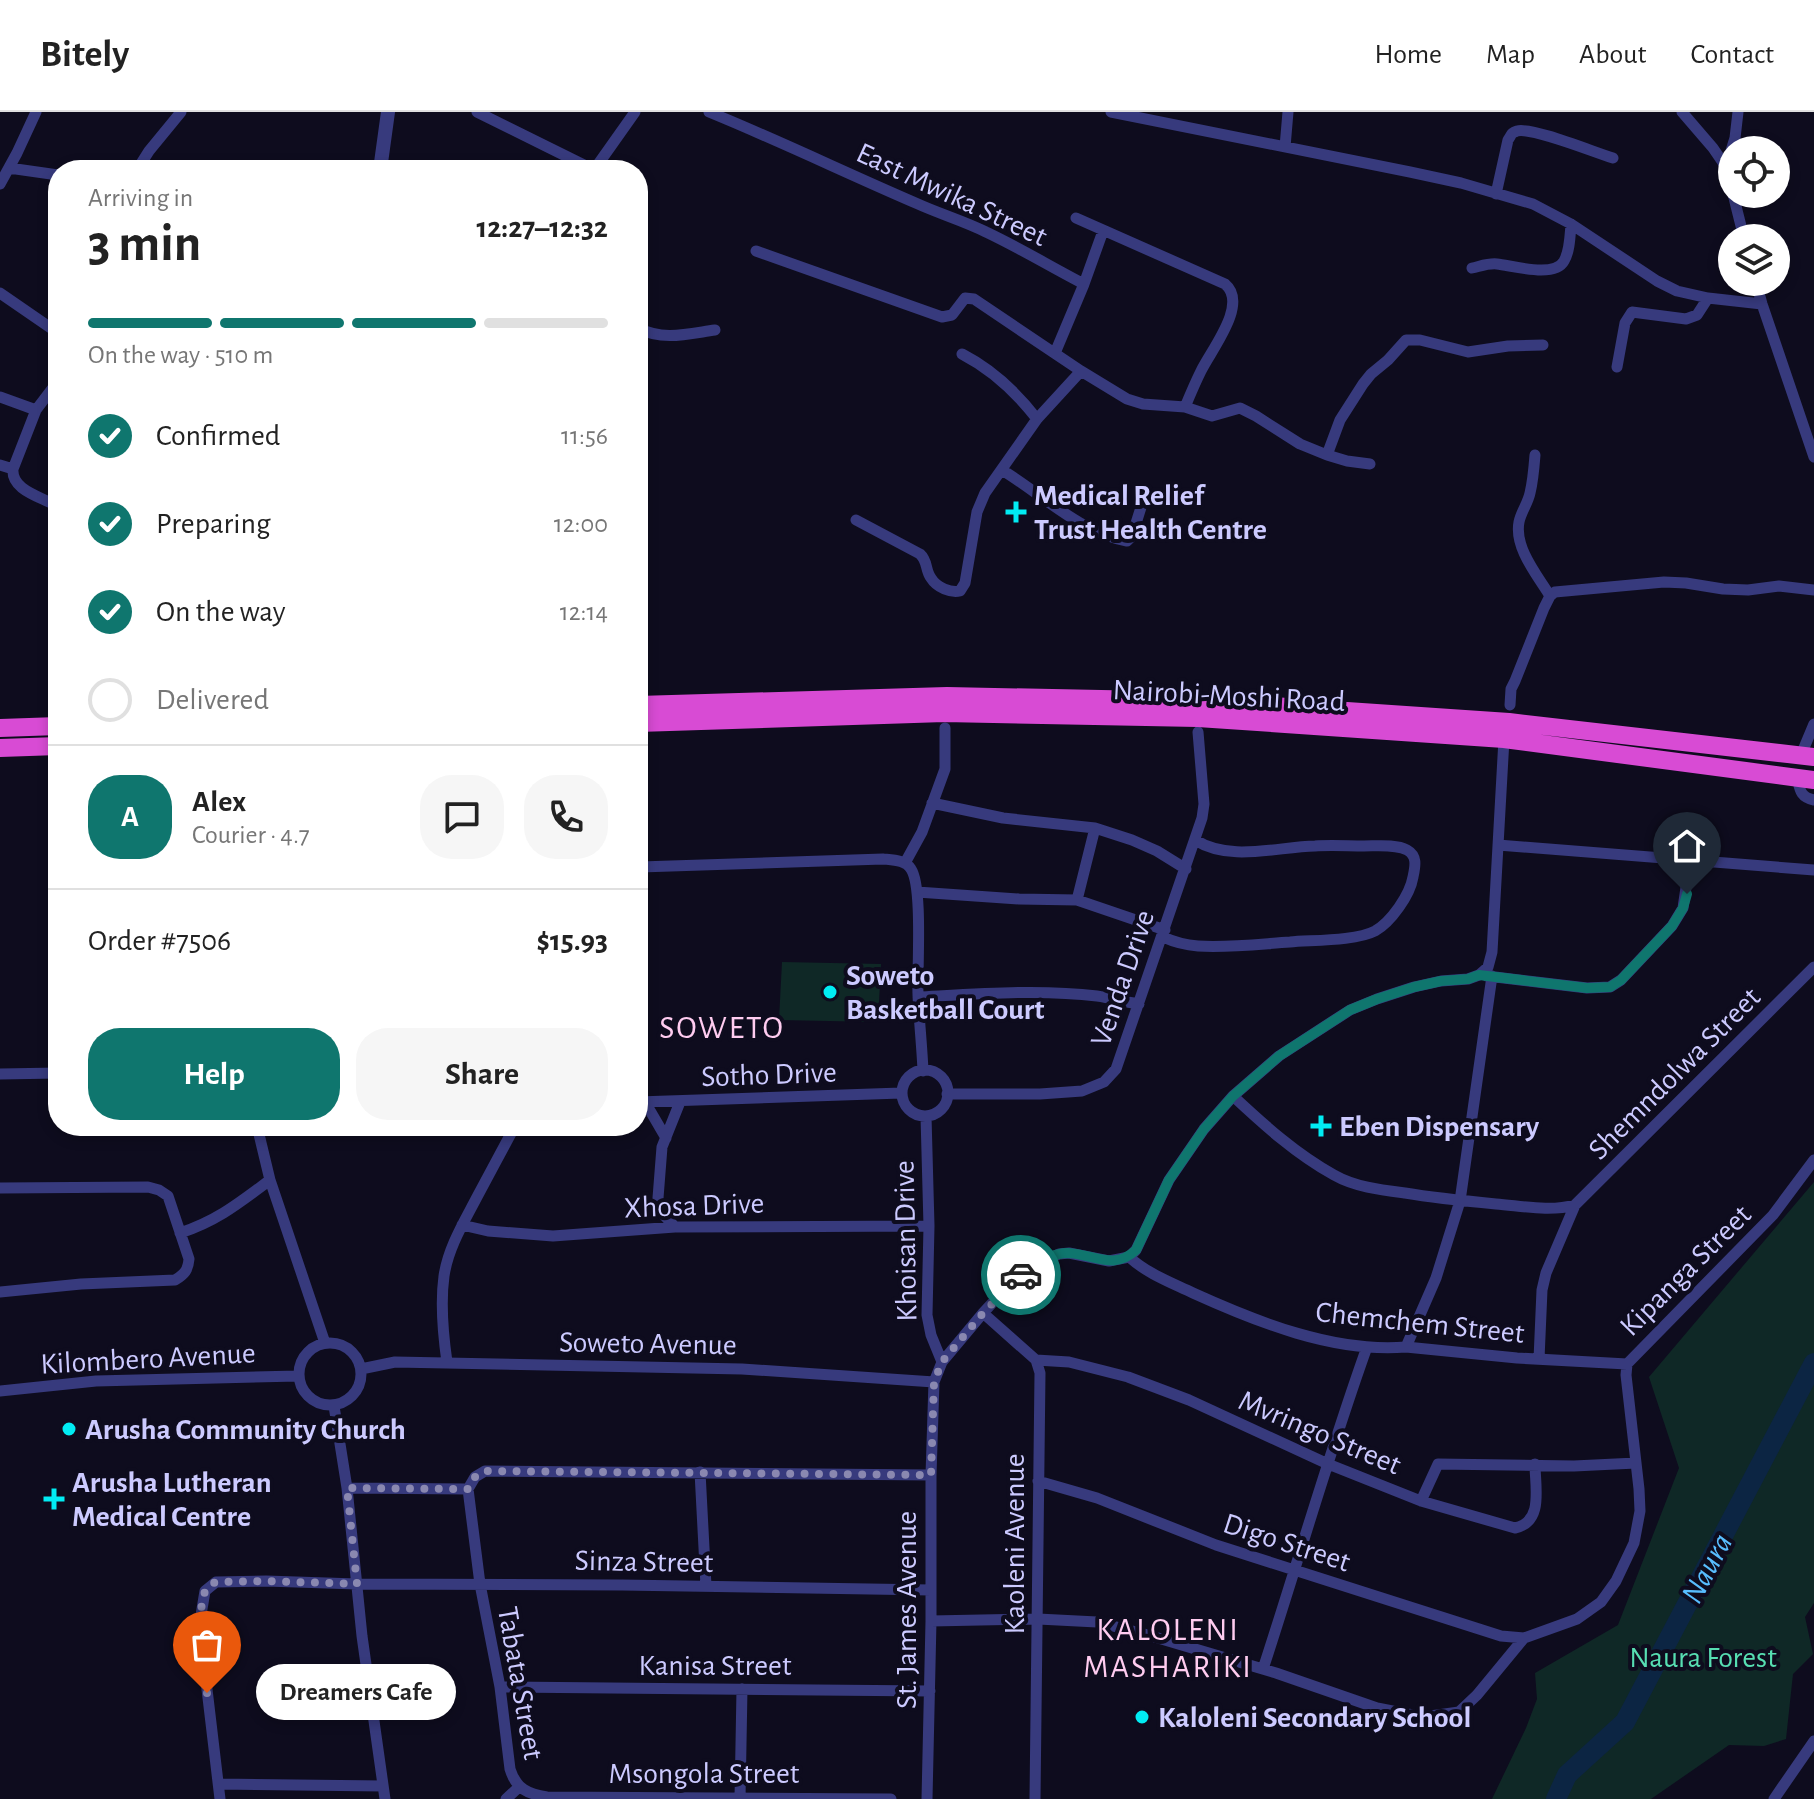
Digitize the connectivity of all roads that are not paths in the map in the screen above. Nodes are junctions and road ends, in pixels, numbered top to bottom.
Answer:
1 (181, 112) edge
2 (388, 112) edge
3 (477, 112) edge
4 (635, 112) edge
5 (709, 112) edge
6 (1111, 112) edge
7 (1288, 112) edge
8 (1682, 112) edge
9 (1738, 112) edge
10 (31, 114) edge
11 (1735, 136) edge
12 (1285, 147) junction
13 (1718, 155) edge
14 (1613, 158) dead end
15 (143, 160) edge
16 (381, 160) edge
17 (574, 160) edge
18 (601, 160) edge
19 (9, 168) junction
20 (48, 174) edge
21 (0, 184) edge
22 (1496, 194) junction
23 (1076, 218) dead end
24 (1571, 224) junction
25 (1103, 231) junction
26 (756, 251) dead end
27 (1472, 268) dead end
28 (1084, 284) junction
29 (0, 293) edge
30 (1760, 296) edge
31 (1708, 298) junction
32 (1762, 304) junction
33 (48, 326) edge
34 (715, 330) dead end
35 (648, 333) edge
36 (1543, 345) dead end
37 (1055, 353) junction
38 (962, 354) dead end
39 (1617, 367) dead end
40 (1081, 371) junction
41 (48, 394) edge
42 (0, 397) edge
43 (1185, 407) junction
44 (36, 410) junction
45 (1037, 419) junction
46 (1327, 455) junction
47 (1535, 455) dead end
48 (1814, 457) edge
49 (1370, 464) dead end
50 (0, 465) edge
51 (13, 469) junction
52 (1002, 470) junction
53 (1143, 501) dead end
54 (48, 502) edge
55 (856, 520) dead end
56 (1814, 590) edge
57 (1550, 596) junction
58 (648, 705) edge
59 (1510, 705) dead end
60 (648, 723) edge
61 (48, 726) edge
62 (0, 728) edge
63 (945, 728) dead end
64 (1813, 731) edge
65 (1198, 732) dead end
66 (1504, 739) junction
67 (48, 746) edge
68 (0, 748) edge
69 (1808, 756) edge
70 (1805, 779) edge
71 (1814, 800) edge
72 (932, 803) junction
73 (1095, 828) junction
74 (1195, 840) junction
75 (1498, 845) junction
76 (1690, 860) junction
77 (905, 863) junction
78 (1186, 869) junction
79 (1814, 870) edge
80 (648, 871) edge
81 (917, 892) junction
82 (1077, 900) junction
83 (1164, 933) junction
84 (1814, 967) edge
85 (1479, 975) junction
86 (1492, 976) junction
87 (918, 997) junction
88 (1139, 1004) junction
89 (923, 1071) junction
90 (48, 1073) edge
91 (0, 1074) edge
92 (901, 1093) junction
93 (947, 1094) junction
94 (1233, 1096) junction
95 (648, 1102) edge
96 (680, 1102) junction
97 (648, 1111) edge
98 (926, 1116) junction
99 (259, 1136) edge
100 (510, 1136) edge
101 (666, 1138) junction
102 (1814, 1160) edge
103 (270, 1180) junction
104 (0, 1188) edge
105 (1460, 1201) junction
106 (1571, 1206) junction
107 (462, 1225) junction
108 (929, 1226) junction
109 (675, 1227) junction
110 (180, 1233) junction
111 (1129, 1257) junction
112 (0, 1292) edge
113 (983, 1313) junction
114 (325, 1343) junction
115 (1367, 1347) junction
116 (1406, 1347) junction
117 (1539, 1359) junction
118 (1036, 1360) junction
119 (447, 1362) junction
120 (942, 1362) junction
121 (1627, 1364) junction
122 (361, 1369) junction
123 (298, 1376) junction
124 (934, 1382) junction
125 (0, 1391) edge
126 (334, 1406) junction
127 (1636, 1463) junction
128 (1328, 1464) junction
129 (1535, 1464) junction
130 (700, 1472) junction
131 (931, 1475) junction
132 (1038, 1481) junction
133 (347, 1488) junction
134 (468, 1489) junction
135 (1421, 1501) junction
136 (1295, 1570) junction
137 (357, 1584) junction
138 (480, 1584) junction
139 (706, 1586) junction
140 (931, 1590) junction
141 (1038, 1619) junction
142 (931, 1621) junction
143 (1524, 1638) junction
144 (1263, 1669) junction
145 (500, 1687) junction
146 (742, 1689) junction
147 (930, 1691) junction
148 (1814, 1741) edge
149 (219, 1784) junction
150 (519, 1787) junction
151 (384, 1793) edge
152 (740, 1798) edge
153 (220, 1799) edge
154 (506, 1799) edge
155 (891, 1799) edge
156 (927, 1799) edge
157 (1035, 1799) edge
158 (1774, 1799) edge

1 - 15 street
2 - 16 street
3 - 17 street
4 - 18 street
5 - 28 street, East Mwika Street
6 - 12 street
7 - 12 street
8 - 13 street
9 - 11 street
10 - 19 street
12 - 22 street
14 - 22 street
19 - 20 street
19 - 21 street
22 - 24 street
23 - 25 street
24 - 27 street
24 - 31 street
25 - 28 street
25 - 43 street
26 - 37 street
28 - 37 street
29 - 33 street
30 - 32 street
31 - 32 street
31 - 39 street
32 - 48 street
34 - 35 street
36 - 46 street
37 - 40 street
38 - 45 street
40 - 43 street
40 - 45 street
41 - 44 street
42 - 44 street
43 - 46 street
44 - 51 street
45 - 52 street
46 - 49 street
47 - 57 street
50 - 51 street
51 - 54 street
52 - 53 street
52 - 55 street
56 - 57 street
57 - 59 street
58 - 69 highway, Nairobi-Moshi Road
60 - 66 highway, Nairobi-Moshi Road
61 - 62 highway
63 - 72 street
64 - 69 street
65 - 74 street, Venda Drive
66 - 70 highway, Nairobi-Moshi Road
66 - 75 street
67 - 68 highway
70 - 71 street
72 - 73 street
72 - 77 street
73 - 78 street
73 - 82 street
74 - 78 street, Venda Drive
74 - 83 street
75 - 76 street
75 - 85 street
76 - 79 street
76 - 86 street
77 - 80 street
77 - 81 street
78 - 83 street, Venda Drive
81 - 82 street
81 - 87 street
82 - 83 street
83 - 88 street, Venda Drive
84 - 106 street, Shemndolwa Street
85 - 86 street
85 - 94 street
86 - 105 street
87 - 88 street
87 - 89 street
88 - 93 street, Venda Drive
89 - 92 street
89 - 93 street
90 - 91 street
92 - 96 street, Sotho Drive
92 - 98 street
93 - 98 street
94 - 105 street
94 - 111 street
95 - 96 street, Sotho Drive
96 - 101 street
97 - 101 street
98 - 108 street, Khoisan Drive
99 - 103 street
100 - 107 street
101 - 109 street
102 - 121 street, Kipanga Street
103 - 110 street
103 - 114 street
104 - 110 street
105 - 106 street
105 - 116 street
106 - 117 street
107 - 109 street, Xhosa Drive
107 - 119 street
108 - 109 street, Xhosa Drive
108 - 120 street, Khoisan Drive
110 - 112 street
111 - 113 street, St. James Avenue
111 - 115 street, Chemchem Street
113 - 118 street
113 - 120 street, St. James Avenue
114 - 122 street
114 - 123 street
115 - 116 street, Chemchem Street
115 - 128 street
116 - 117 street, Chemchem Street
117 - 121 street, Chemchem Street
118 - 128 street, Mvringo Street
118 - 132 street, Kaoleni Avenue
119 - 122 street, Soweto Avenue
119 - 124 street, Soweto Avenue
120 - 124 street, St. James Avenue
121 - 127 street, Kipanga Street
122 - 126 street
123 - 125 street, Kilombero Avenue
123 - 126 street
124 - 131 street, St. James Avenue
126 - 133 street
127 - 129 street
127 - 143 street, Kipanga Street
128 - 135 street, Mvringo Street
128 - 136 street
129 - 135 street
129 - 135 street, Mvringo Street
130 - 131 street
130 - 134 street
130 - 139 street
131 - 140 street, St. James Avenue
132 - 136 street, Digo Street
132 - 141 street, Kaoleni Avenue
133 - 134 street
133 - 137 street
134 - 138 street, Tabata Street
136 - 143 street, Digo Street
136 - 144 street
137 - 138 street, Sinza Street
137 - 149 street, Sinza Street
137 - 151 street
138 - 139 street, Sinza Street
138 - 145 street, Tabata Street
139 - 140 street, Sinza Street
140 - 142 street, St. James Avenue
141 - 142 street
141 - 144 street
141 - 157 street, Kaoleni Avenue
142 - 147 street, St. James Avenue
143 - 144 street
145 - 146 street, Kanisa Street
145 - 150 street, Tabata Street
146 - 147 street, Kanisa Street
146 - 152 street
147 - 156 street, St. James Avenue
148 - 158 street
149 - 151 street
149 - 153 street, Sinza Street
150 - 152 street, Msongola Street
150 - 154 street
152 - 155 street, Msongola Street

